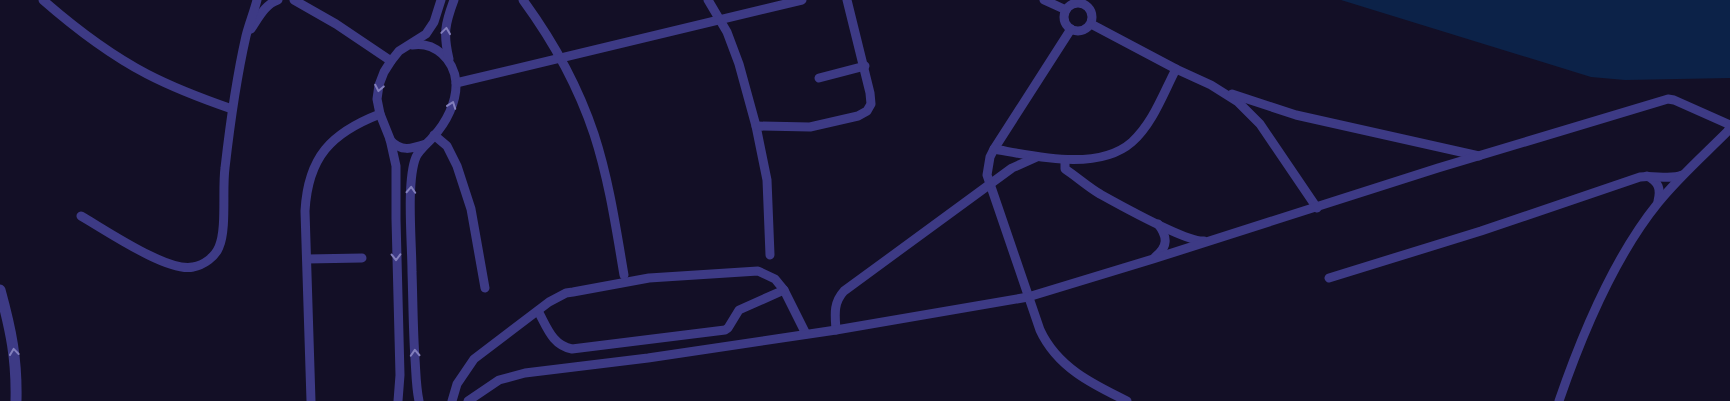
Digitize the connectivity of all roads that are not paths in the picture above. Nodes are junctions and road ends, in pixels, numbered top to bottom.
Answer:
1 (43, 0) edge
2 (257, 0) edge
3 (278, 0) edge
4 (286, 0) edge
5 (441, 0) edge
6 (454, 0) edge
7 (524, 0) edge
8 (708, 0) edge
9 (802, 0) edge
10 (848, 0) edge
11 (1044, 0) edge
12 (296, 1) edge
13 (1088, 2) edge
14 (1066, 10) junction
15 (720, 20) junction
16 (1091, 24) junction
17 (1071, 29) junction
18 (246, 35) junction
19 (404, 48) junction
20 (560, 57) junction
21 (391, 61) junction
22 (449, 62) junction
23 (865, 66) junction
24 (1176, 69) junction
25 (819, 78) dead end
26 (456, 83) junction
27 (1211, 85) junction
28 (232, 109) junction
29 (380, 114) junction
30 (756, 126) junction
31 (434, 135) junction
32 (390, 140) junction
33 (428, 143) junction
34 (994, 149) junction
35 (1479, 156) junction
36 (1038, 157) junction
37 (1065, 160) junction
38 (1686, 172) junction
39 (1646, 176) junction
40 (989, 184) junction
41 (1658, 202) junction
42 (1317, 208) junction
43 (81, 216) dead end
44 (1157, 223) junction
45 (1211, 241) junction
46 (770, 254) dead end
47 (362, 258) dead end
48 (307, 259) junction
49 (1153, 259) junction
50 (624, 275) dead end
51 (1330, 278) dead end
52 (485, 288) dead end
53 (0, 290) edge
54 (784, 290) junction
55 (1028, 297) junction
56 (538, 311) junction
57 (836, 330) junction
58 (806, 334) junction
59 (16, 401) edge
60 (311, 401) edge
61 (398, 401) edge
62 (420, 401) edge
63 (452, 401) edge
64 (468, 401) edge
65 (1127, 401) edge
66 (1559, 401) edge

1 - 28 street
2 - 18 street
3 - 18 street
4 - 12 street
5 - 19 street
22 -> 6 street
7 - 20 street
8 - 15 street
9 - 15 street
10 - 23 street
11 - 14 street
12 - 21 street
13 - 14 street
13 - 16 street
14 - 17 street
15 - 20 street
15 - 30 street
16 - 17 street
16 - 24 street
17 - 34 street
18 - 28 street
19 - 21 street
19 - 22 street
20 - 26 street
20 - 50 street
21 -> 29 street
22 - 26 street
23 - 25 street
23 - 30 street
24 - 27 street
24 - 37 street
31 -> 26 street
27 - 35 street
27 - 42 street
28 - 43 street
29 - 32 street
29 - 48 street
30 - 46 street
31 - 33 street
31 - 52 street
32 - 33 street
32 -> 61 street
62 -> 33 street
34 - 36 street
34 - 40 street
35 - 38 street
35 - 42 street
36 - 37 street
36 - 40 street
37 - 44 street
38 - 39 street
38 - 41 street
39 - 41 street
39 - 51 street
40 - 55 street
40 - 57 street
41 - 66 street
42 - 45 street
44 - 45 street
44 - 49 street
45 - 49 street
47 - 48 street
48 - 60 street
49 - 55 street
59 -> 53 street
54 - 56 street
54 - 56 street
54 - 58 street
55 - 57 street
55 - 65 street
56 - 63 street
57 - 58 street
58 - 64 street

